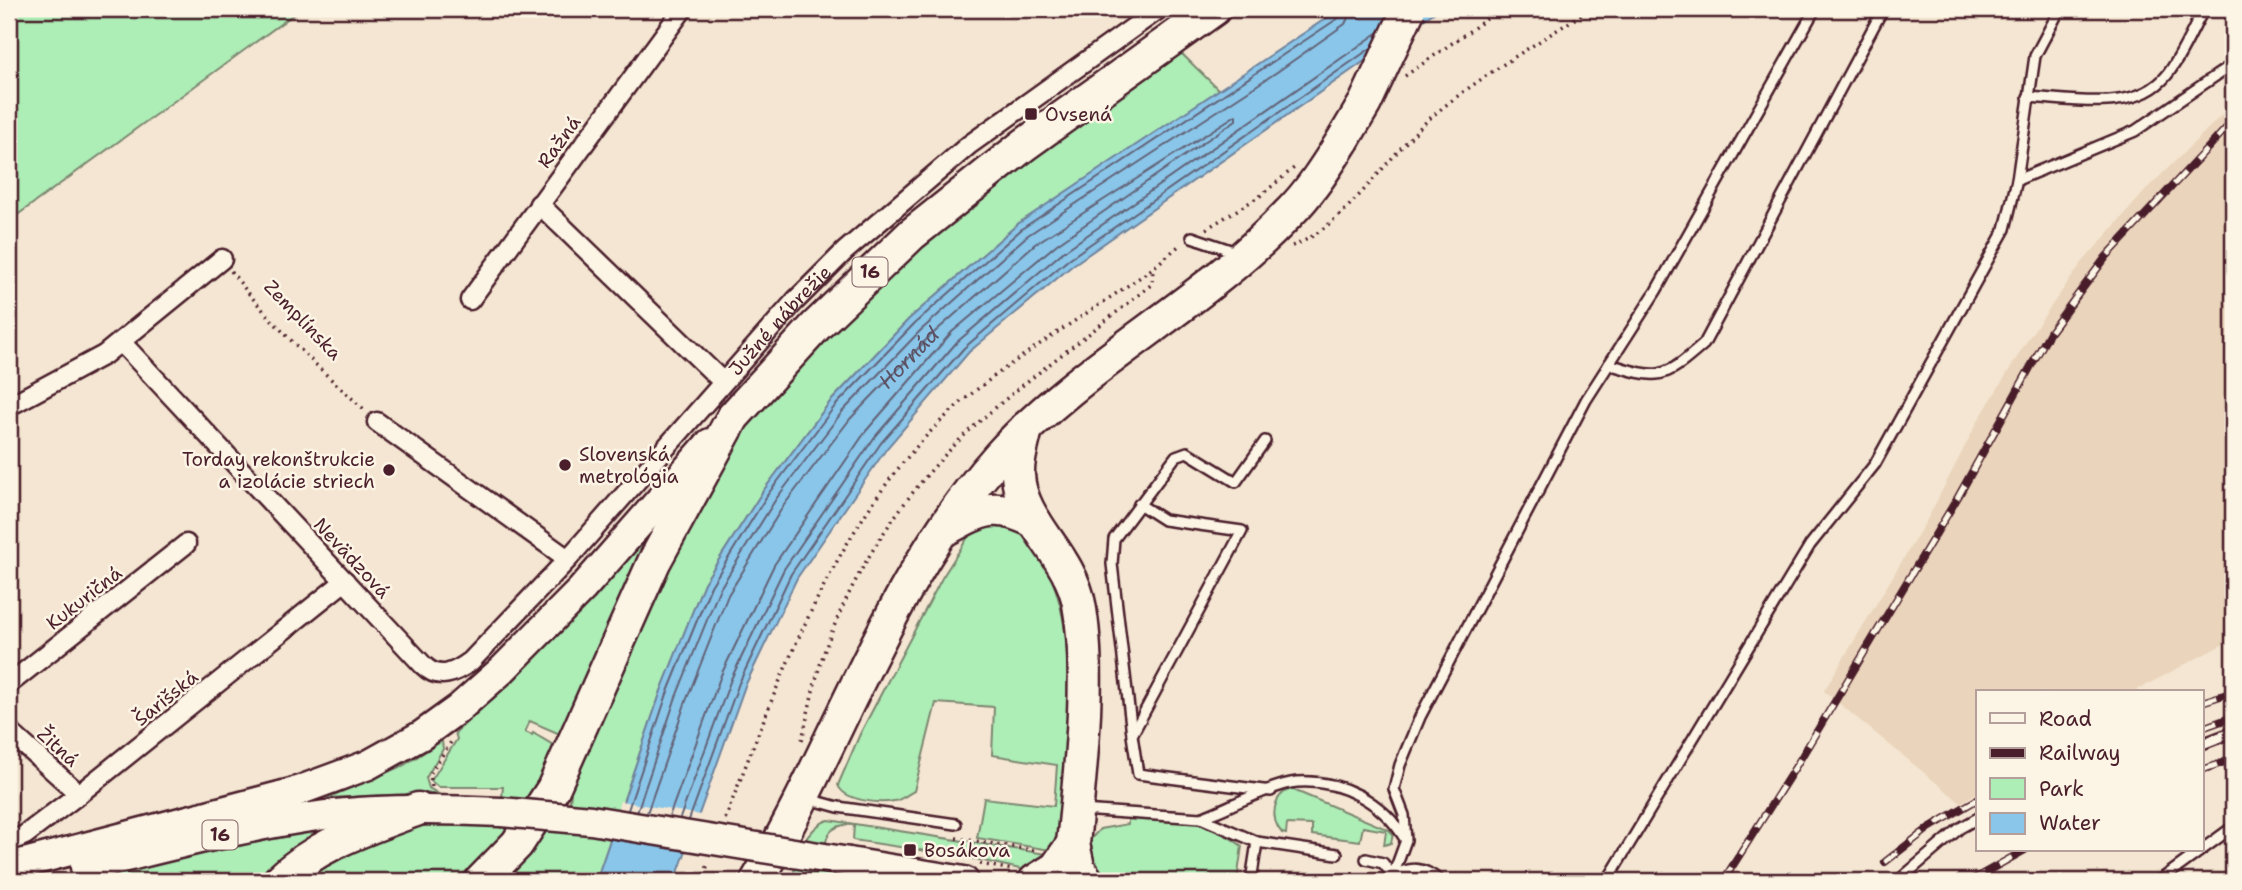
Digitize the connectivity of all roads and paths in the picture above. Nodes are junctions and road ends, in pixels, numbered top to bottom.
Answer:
1 (682, 9) edge
2 (1159, 9) edge
3 (1214, 9) edge
4 (1409, 9) edge
5 (1501, 9) edge
6 (1590, 9) edge
7 (1815, 9) edge
8 (1883, 9) edge
9 (2060, 9) edge
10 (2204, 9) edge
11 (1178, 22) edge
12 (2233, 64) edge
13 (1410, 72) dead end
14 (2028, 97) junction
15 (2017, 180) junction
16 (539, 204) junction
17 (1192, 237) joint
18 (1283, 249) dead end
19 (1244, 256) junction
20 (222, 259) joint
21 (470, 300) dead end
22 (121, 342) junction
23 (1609, 364) junction
24 (722, 381) junction
25 (9, 406) edge
26 (733, 417) junction
27 (377, 422) joint
28 (1026, 428) junction
29 (1265, 441) dead end
30 (1139, 504) junction
31 (1035, 522) junction
32 (941, 531) junction
33 (186, 544) dead end
34 (568, 559) junction
35 (345, 581) junction
36 (440, 675) joint
37 (9, 684) edge
38 (9, 732) edge
39 (2233, 732) edge
40 (1132, 735) junction
41 (448, 737) dead end
42 (2204, 743) edge
43 (1271, 791) junction
44 (79, 794) junction
45 (804, 797) junction
46 (429, 800) junction
47 (1076, 810) junction
48 (1201, 818) junction
49 (1976, 819) edge
50 (956, 824) dead end
51 (2233, 827) edge
52 (721, 831) dead end
53 (948, 836) dead end
54 (1406, 840) junction
55 (9, 842) edge
56 (1257, 842) junction
57 (1073, 844) junction
58 (2204, 848) edge
59 (2199, 852) edge
60 (1337, 854) dead end
61 (711, 856) dead end
62 (1366, 859) dead end
63 (1038, 866) edge
64 (9, 867) edge
65 (1392, 879) edge
66 (24, 881) edge
67 (279, 881) edge
68 (481, 881) edge
69 (701, 881) edge
70 (757, 881) edge
71 (964, 881) edge
72 (1087, 881) edge
73 (1251, 881) edge
74 (1440, 881) edge
75 (1607, 881) edge
76 (1898, 881) edge
77 (2160, 881) edge

1 - 16 street, Ražná
2 - 24 street, Južné nábrežie
3 - 11 highway, Južné nábrežie / 16
4 - 19 highway, bridge
5 - 13 path
6 - 18 path
7 - 23 lane
8 - 23 lane
9 - 14 lane
10 - 14 lane
11 - 26 highway, Južné nábrežie / 16
12 - 15 lane
14 - 15 lane
15 - 75 lane
16 - 21 street, Ražná
16 - 24 street
17 - 19 lane
17 - 52 path
19 - 28 highway
20 - 22 street
20 - 27 path, Zemplínska
22 - 25 street
22 - 35 street, Nevädzová
23 - 54 lane
24 - 34 street, Južné nábrežie
26 - 64 main road, Južné nábrežie / 16
26 - 68 highway
27 - 34 street
28 - 31 highway
28 - 32 highway
29 - 30 lane
30 - 40 lane
30 - 40 lane
31 - 32 highway
31 - 47 highway
32 - 45 highway
33 - 37 street, Kukuričná
34 - 36 street, Južné nábrežie
35 - 36 street, Nevädzová
35 - 44 street, Šarišská
38 - 44 street, Žitná
39 - 42 lane
40 - 43 lane
41 - 46 path
43 - 48 lane
43 - 54 lane
44 - 55 street, Šarišská
45 - 50 lane
45 - 70 highway
46 - 66 main road, 16
46 - 67 highway
46 - 71 main road, 16, bridge
47 - 48 lane
47 - 57 highway
48 - 56 lane
49 - 76 lane
51 - 58 lane
53 - 63 path
54 - 65 lane
56 - 60 lane
56 - 73 lane
57 - 63 highway
57 - 72 highway
59 - 77 lane
61 - 69 path
62 - 65 lane
65 - 74 lane

